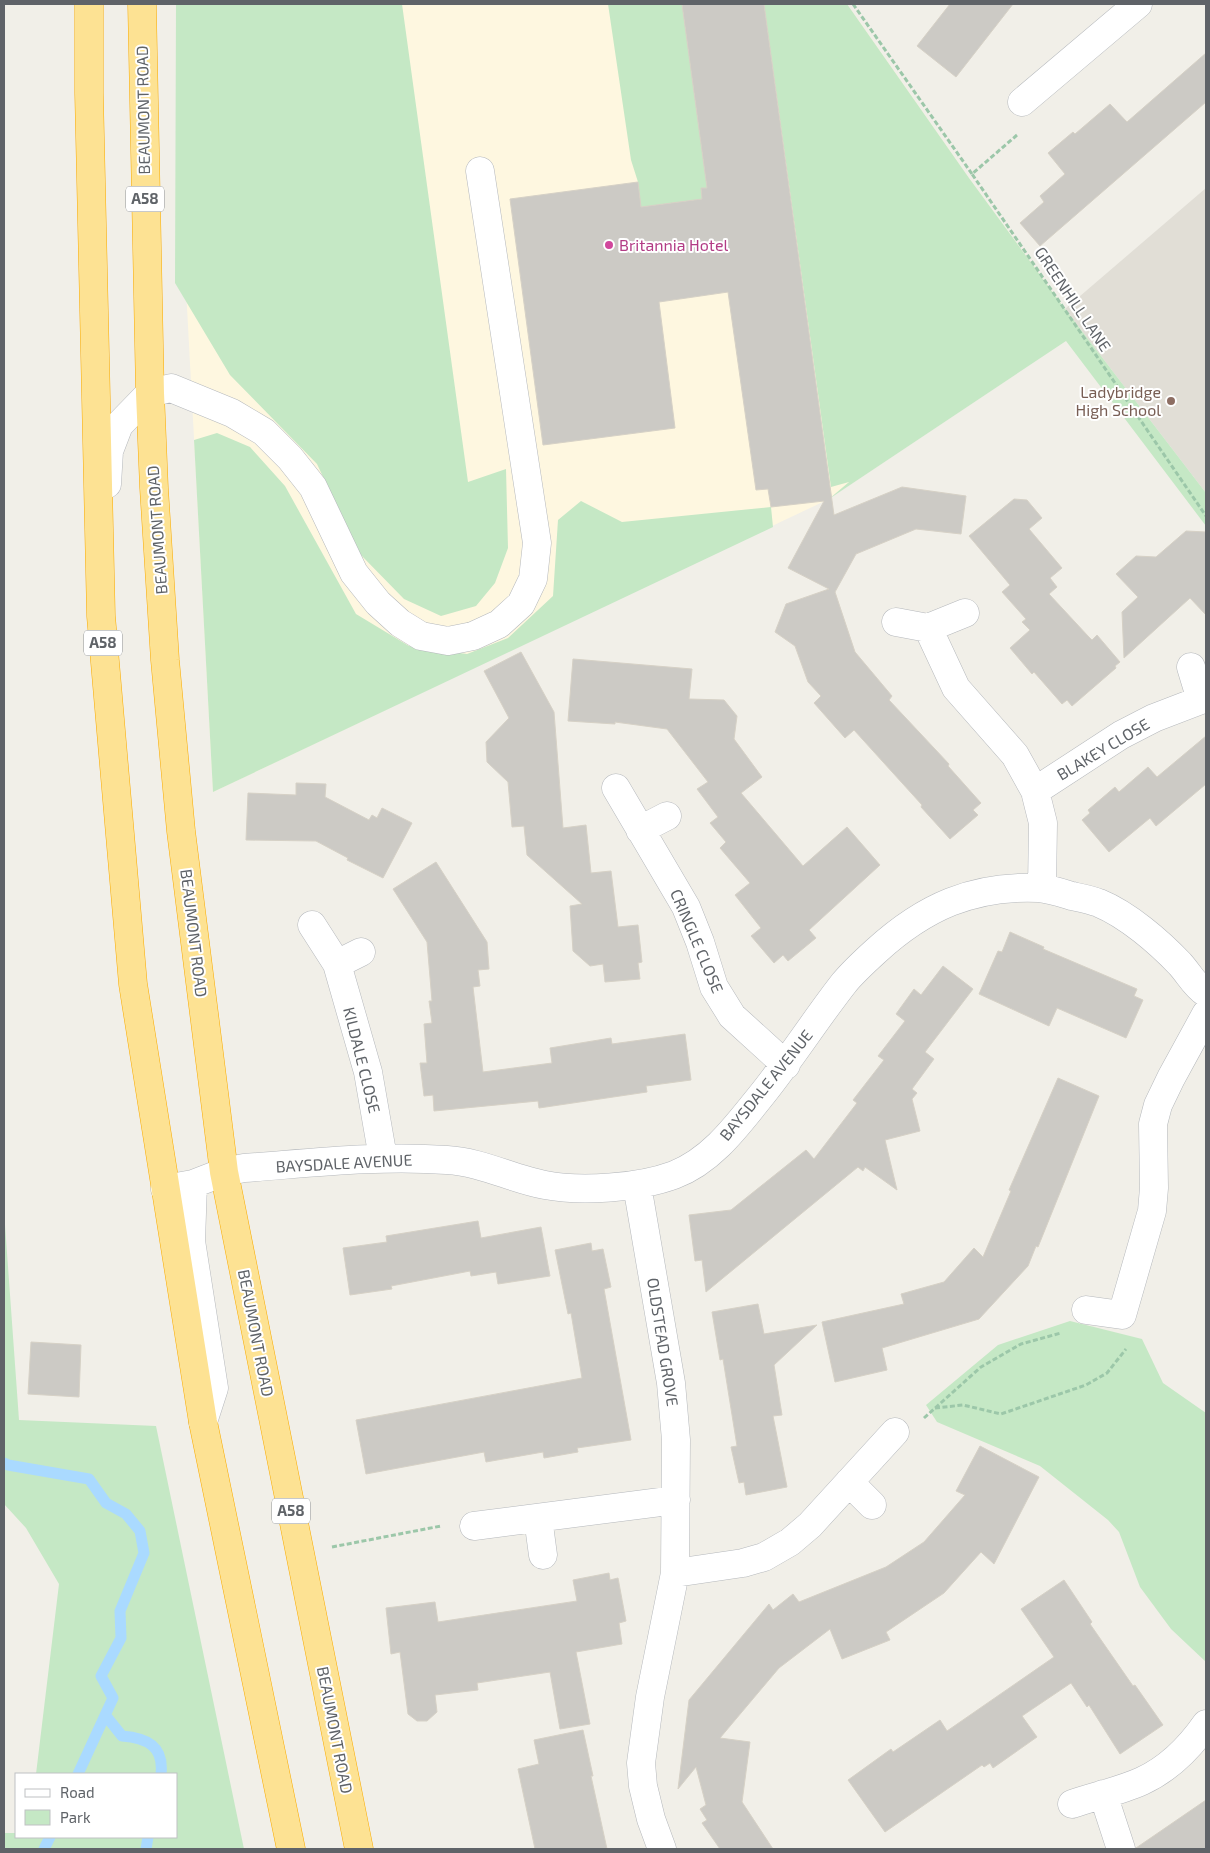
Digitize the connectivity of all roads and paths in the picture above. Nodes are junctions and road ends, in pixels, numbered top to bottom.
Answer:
1 (89, 4) edge
2 (142, 4) edge
3 (853, 4) edge
4 (1138, 4) edge
5 (1022, 102) joint
6 (480, 171) dead end
7 (972, 174) junction
8 (150, 393) junction
9 (1206, 516) edge
10 (965, 613) dead end
11 (101, 616) junction
12 (896, 622) dead end
13 (928, 628) junction
14 (1191, 667) dead end
15 (1204, 699) edge
16 (616, 788) dead end
17 (1035, 791) junction
18 (667, 816) dead end
19 (640, 830) junction
20 (1042, 888) junction
21 (312, 925) dead end
22 (361, 952) dead end
23 (337, 964) junction
24 (1206, 993) edge
25 (1206, 1014) edge
26 (786, 1065) junction
27 (383, 1158) junction
28 (224, 1172) junction
29 (193, 1184) junction
30 (637, 1185) junction
31 (165, 1189) junction
32 (1086, 1310) dead end
33 (1122, 1315) junction
34 (1067, 1331) dead end
35 (936, 1408) junction
36 (203, 1422) junction
37 (895, 1432) joint
38 (849, 1482) junction
39 (676, 1500) junction
40 (872, 1505) dead end
41 (538, 1518) junction
42 (474, 1526) joint
43 (299, 1553) junction
44 (543, 1554) dead end
45 (675, 1573) junction
46 (1206, 1724) edge
47 (1103, 1794) junction
48 (1072, 1804) dead end
49 (291, 1849) edge
50 (359, 1849) edge
51 (662, 1849) edge
52 (1121, 1849) edge

1 - 11 highway, A58
2 - 8 highway, BEAUMONT ROAD / A58
3 - 7 path, GREENHILL LANE
4 - 5 street
5 - 7 path
6 - 8 street
7 - 9 path, GREENHILL LANE
8 - 11 street
8 - 28 highway, BEAUMONT ROAD / A58
10 - 13 street
11 - 31 highway, A58
12 - 13 street
13 - 17 street
14 - 15 street, BLAKEY CLOSE
15 - 17 street, BLAKEY CLOSE
16 - 19 street, CRINGLE CLOSE
17 - 20 street
18 - 19 street
19 - 26 street, CRINGLE CLOSE
20 - 24 street, BAYSDALE AVENUE
20 - 26 street, BAYSDALE AVENUE
21 - 23 street, KILDALE CLOSE
22 - 23 street
23 - 27 street, KILDALE CLOSE
25 - 33 street
26 - 30 street, BAYSDALE AVENUE
27 - 28 street, BAYSDALE AVENUE
27 - 30 street, BAYSDALE AVENUE
28 - 29 street, BAYSDALE AVENUE
28 - 43 highway, BEAUMONT ROAD / A58
29 - 31 street, BAYSDALE AVENUE
29 - 36 street
30 - 39 street, OLDSTEAD GROVE
31 - 36 highway, A58
32 - 33 street
33 - 35 path
34 - 35 path
35 - 37 path
36 - 49 highway, A58
37 - 38 street
38 - 40 street
38 - 45 street
39 - 41 street
39 - 45 street, OLDSTEAD GROVE
41 - 42 street
41 - 44 street
42 - 43 path
43 - 50 highway, BEAUMONT ROAD / A58
45 - 51 street, OLDSTEAD GROVE
46 - 47 street
47 - 48 street
47 - 52 street

